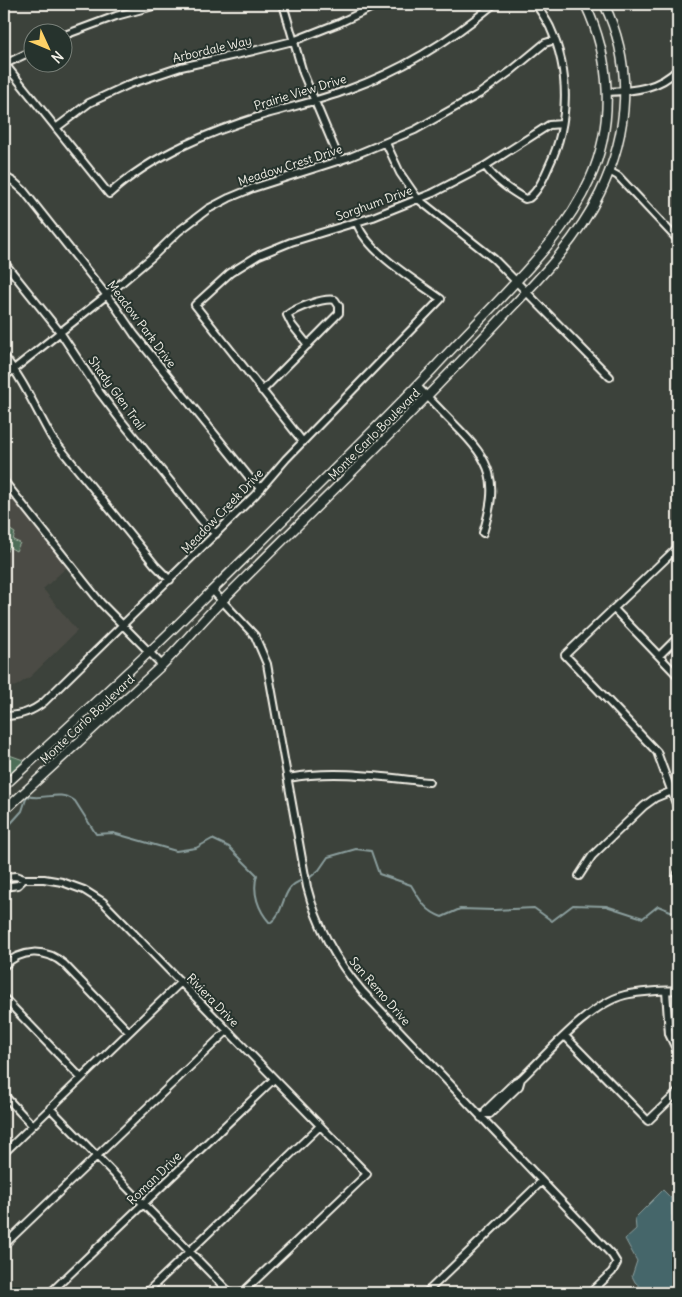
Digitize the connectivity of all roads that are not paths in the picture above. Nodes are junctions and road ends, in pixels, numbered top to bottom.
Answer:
1 (161, 4) edge
2 (283, 4) edge
3 (379, 4) edge
4 (494, 4) edge
5 (536, 4) edge
6 (584, 4) edge
7 (604, 4) edge
8 (72, 32) edge
9 (554, 40) junction
10 (293, 41) junction
11 (22, 56) edge
12 (678, 69) edge
13 (607, 92) junction
14 (625, 92) junction
15 (314, 101) junction
16 (562, 124) junction
17 (56, 128) junction
18 (386, 143) junction
19 (340, 160) junction
20 (486, 166) junction
21 (609, 171) junction
22 (4, 176) edge
23 (418, 200) junction
24 (357, 223) junction
25 (678, 240) edge
26 (4, 262) edge
27 (516, 281) junction
28 (527, 292) junction
29 (106, 295) junction
30 (60, 332) junction
31 (308, 345) junction
32 (4, 356) edge
33 (14, 369) junction
34 (4, 376) edge
35 (610, 377) dead end
36 (417, 386) junction
37 (262, 391) junction
38 (427, 396) junction
39 (303, 442) junction
40 (4, 481) edge
41 (261, 489) junction
42 (483, 533) dead end
43 (216, 534) junction
44 (678, 547) edge
45 (170, 580) junction
46 (212, 590) junction
47 (222, 600) junction
48 (614, 609) junction
49 (122, 625) junction
50 (678, 637) edge
51 (149, 652) junction
52 (659, 656) junction
53 (162, 665) junction
54 (678, 676) edge
55 (4, 716) edge
56 (288, 778) junction
57 (429, 782) dead end
58 (4, 786) edge
59 (672, 791) junction
60 (678, 809) edge
61 (4, 811) edge
62 (579, 876) dead end
63 (4, 877) edge
64 (24, 879) junction
65 (4, 887) edge
66 (4, 966) edge
67 (181, 982) junction
68 (678, 990) edge
69 (666, 991) junction
70 (4, 998) edge
71 (227, 1030) junction
72 (129, 1032) junction
73 (566, 1036) junction
74 (678, 1053) edge
75 (81, 1078) junction
76 (274, 1079) junction
77 (678, 1092) edge
78 (4, 1095) edge
79 (50, 1108) junction
80 (483, 1116) junction
81 (32, 1125) junction
82 (320, 1126) junction
83 (4, 1153) edge
84 (97, 1156) junction
85 (541, 1182) junction
86 (143, 1204) junction
87 (4, 1245) edge
88 (189, 1251) junction
89 (50, 1293) edge
90 (146, 1293) edge
91 (230, 1293) edge
92 (242, 1293) edge
93 (426, 1293) edge
94 (590, 1293) edge

1 - 8 street
2 - 10 street
3 - 10 street, Arbordale Way
4 - 15 street, Prairie View Drive
5 - 9 street
6 - 13 main road, Monte Carlo Boulevard
7 - 14 main road, Monte Carlo Boulevard
9 - 16 street
9 - 18 street, Meadow Crest Drive
10 - 15 street
10 - 17 street, Arbordale Way
11 - 17 street
12 - 14 street
13 - 14 street
13 - 27 main road, Monte Carlo Boulevard
14 - 21 main road, Monte Carlo Boulevard
15 - 17 street, Prairie View Drive
15 - 19 street
16 - 20 street, Sorghum Drive
16 - 20 street
18 - 19 street, Meadow Crest Drive
18 - 23 street
19 - 29 street, Meadow Crest Drive
20 - 23 street, Sorghum Drive
21 - 25 street
21 - 28 main road, Monte Carlo Boulevard
22 - 29 street, Meadow Park Drive
23 - 24 street, Sorghum Drive
23 - 27 street
24 - 37 street, Sorghum Drive
24 - 39 street, Meadow Creek Drive
26 - 30 street, Shady Glen Trail
27 - 28 street
27 - 36 main road, Monte Carlo Boulevard
28 - 35 street
28 - 38 main road, Monte Carlo Boulevard
29 - 30 street, Meadow Crest Drive
29 - 41 street, Meadow Park Drive
30 - 33 street, Meadow Crest Drive
30 - 43 street, Shady Glen Trail
31 - 31 street
31 - 37 street
32 - 33 street
33 - 34 street, Meadow Crest Drive
33 - 45 street
36 - 38 street
36 - 46 main road, Monte Carlo Boulevard
37 - 39 street
38 - 42 street
38 - 47 main road, Monte Carlo Boulevard
39 - 41 street, Meadow Creek Drive
40 - 49 street
41 - 43 street, Meadow Creek Drive
43 - 45 street, Meadow Creek Drive
44 - 48 street
45 - 49 street, Meadow Creek Drive
46 - 47 street, San Remo Drive
46 - 51 main road, Monte Carlo Boulevard
47 - 53 main road, Monte Carlo Boulevard
47 - 56 street, San Remo Drive
48 - 52 street
48 - 59 street
49 - 51 street
49 - 55 street, Meadow Creek Drive
50 - 52 street
51 - 53 street
51 - 58 main road, Monte Carlo Boulevard
52 - 54 street
53 - 61 main road, Monte Carlo Boulevard
56 - 57 street
56 - 80 street, San Remo Drive
59 - 60 street
59 - 62 street
63 - 64 street, Riviera Drive
64 - 65 street, Riviera Drive
64 - 67 street, Riviera Drive
66 - 72 street
67 - 71 street, Riviera Drive
67 - 72 street
68 - 69 street
69 - 73 street
69 - 74 street
70 - 75 street
71 - 76 street, Riviera Drive
71 - 84 street
72 - 75 street
73 - 77 street
73 - 80 street
75 - 79 street
76 - 82 street, Riviera Drive
76 - 86 street, Roman Drive
78 - 81 street
79 - 81 street
79 - 84 street
80 - 85 street, San Remo Drive
81 - 83 street
82 - 88 street
82 - 92 street, Riviera Drive
84 - 86 street
84 - 87 street
85 - 93 street
85 - 94 street, San Remo Drive
86 - 88 street
86 - 89 street, Roman Drive
88 - 90 street
88 - 91 street

